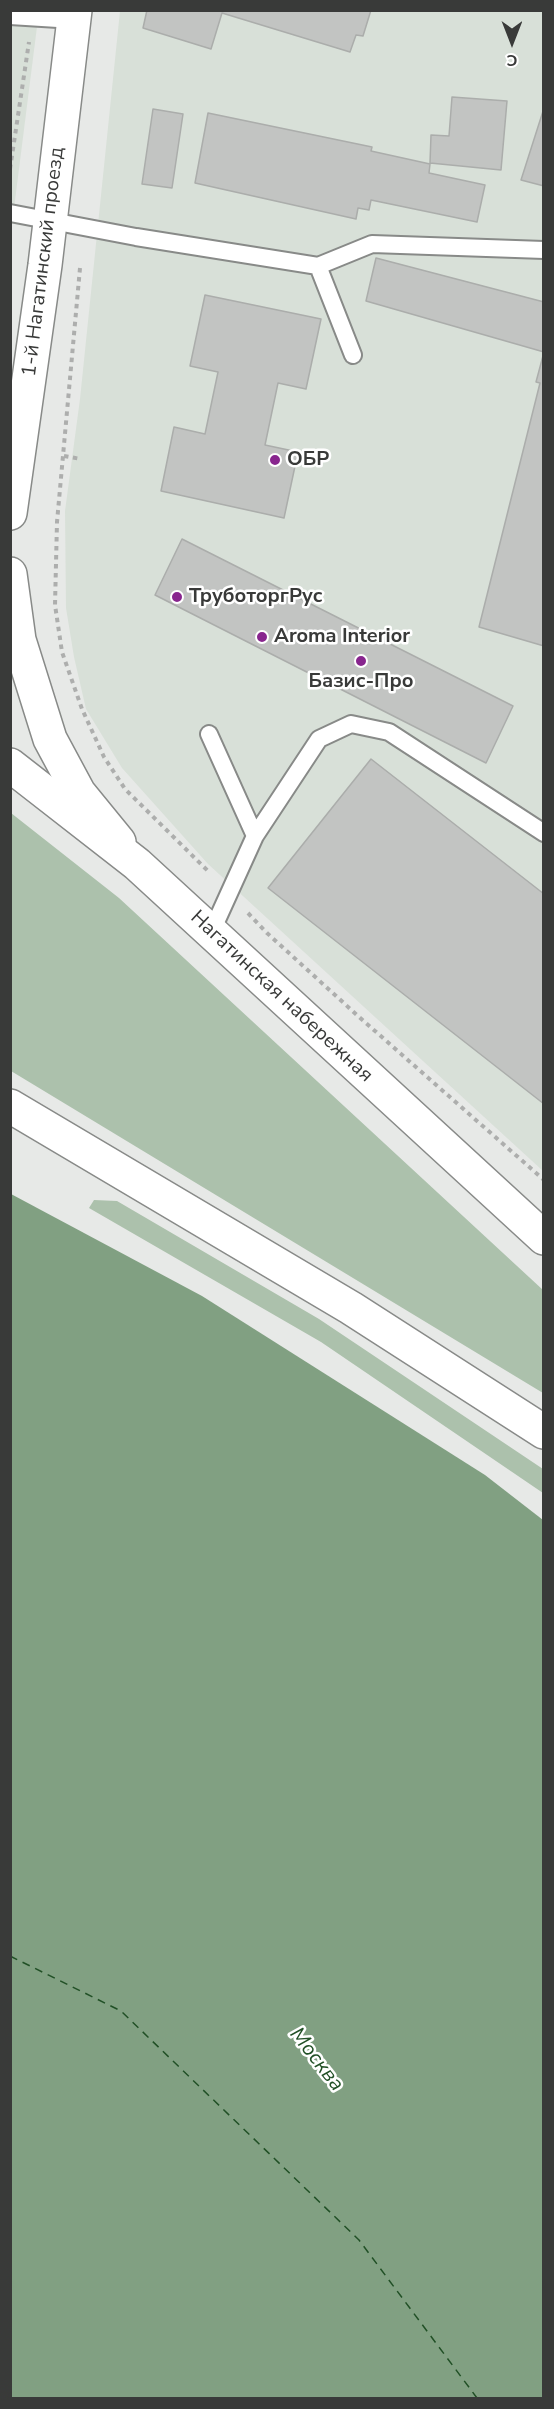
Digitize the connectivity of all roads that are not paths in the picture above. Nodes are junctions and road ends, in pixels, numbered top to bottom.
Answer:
1 (75, 15) edge
2 (10, 16) edge
3 (10, 213) edge
4 (50, 220) junction
5 (543, 250) edge
6 (318, 266) junction
7 (353, 355) dead end
8 (10, 513) edge
9 (10, 574) edge
10 (209, 734) dead end
11 (10, 765) edge
12 (543, 833) edge
13 (255, 836) junction
14 (137, 864) junction
15 (211, 933) junction
16 (10, 1106) edge
17 (543, 1238) edge
18 (543, 1432) edge

1 - 2 lane
1 - 4 main road, 1-й Нагатинский проезд
3 - 4 lane
4 - 6 lane
4 - 8 main road, 1-й Нагатинский проезд
5 - 6 lane
6 - 7 lane
9 - 14 main road
10 - 13 lane
11 - 14 main road, Нагатинская набережная
12 - 13 lane
13 - 15 lane
14 - 15 main road, Нагатинская набережная
15 - 17 main road, Нагатинская набережная
16 - 18 main road

